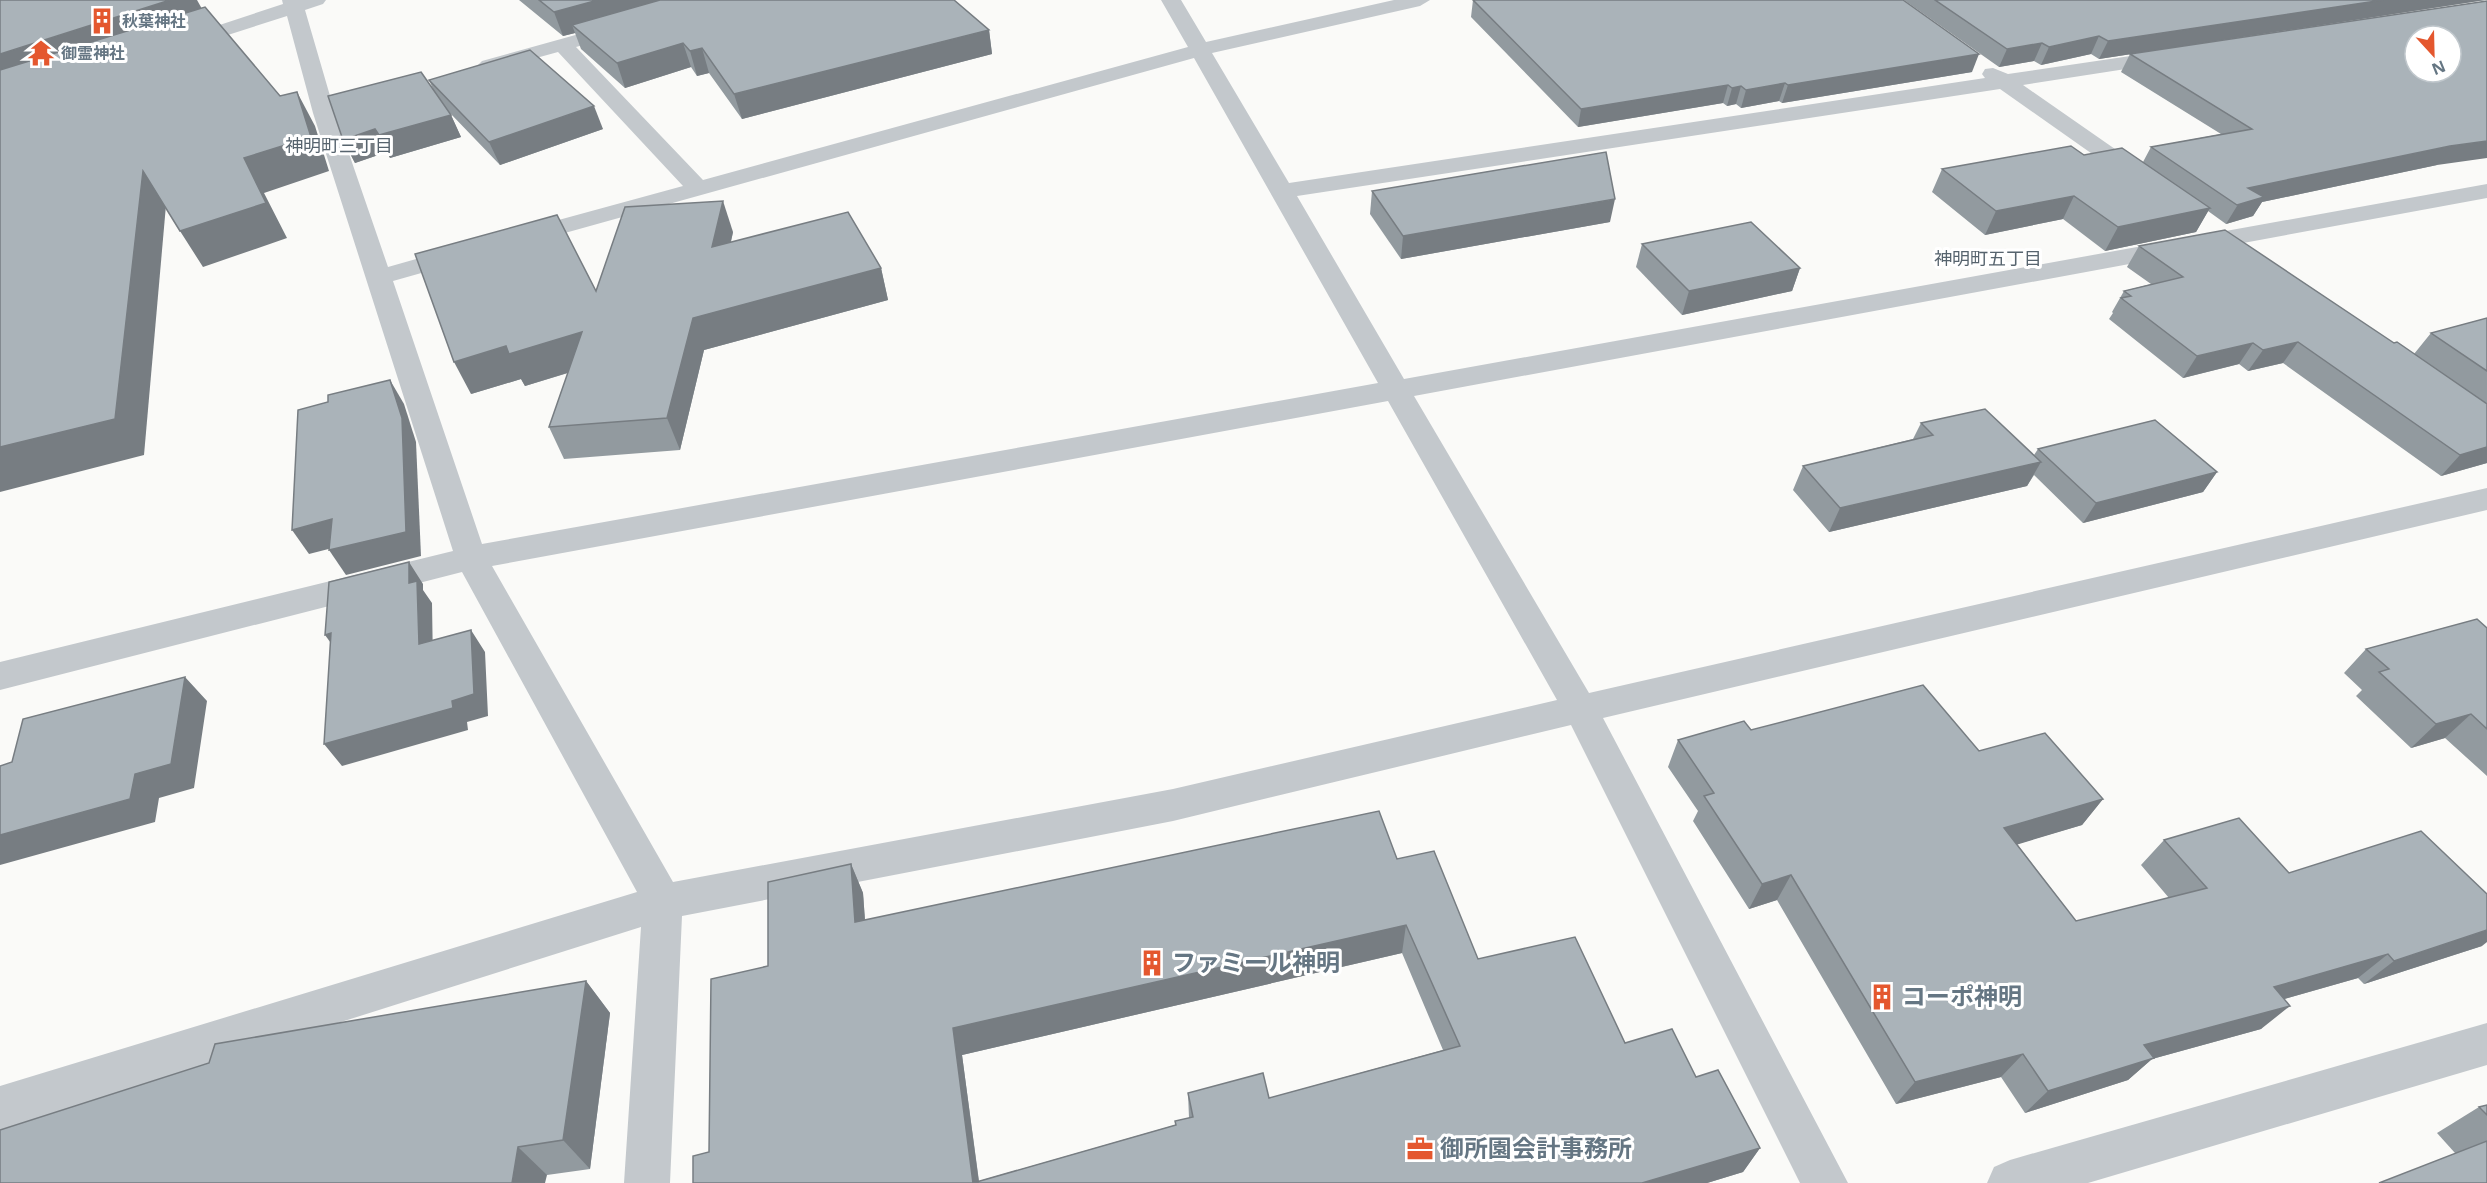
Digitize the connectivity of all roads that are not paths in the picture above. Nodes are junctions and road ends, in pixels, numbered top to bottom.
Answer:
1 (1171, 0) edge
2 (1420, 0) edge
3 (301, 2) edge
4 (642, 22) edge
5 (562, 44) junction
6 (1199, 50) junction
7 (159, 51) edge
8 (2192, 53) edge
9 (1974, 61) edge
10 (471, 70) edge
11 (2003, 81) junction
12 (698, 188) junction
13 (2158, 189) edge
14 (1282, 190) junction
15 (2487, 191) edge
16 (2196, 216) edge
17 (2225, 237) junction
18 (2254, 257) edge
19 (379, 277) junction
20 (1395, 389) junction
21 (2487, 499) edge
22 (471, 558) junction
23 (0, 676) edge
24 (1580, 708) junction
25 (663, 902) junction
26 (2487, 1044) edge
27 (0, 1108) edge
28 (647, 1183) edge
29 (1825, 1183) edge
30 (2010, 1183) edge

1 - 6 street
2 - 6 street
3 - 7 street
3 - 19 street
4 - 5 street
5 - 10 street
5 - 12 street
6 - 12 street
6 - 14 street
8 - 11 street
9 - 11 street
11 - 13 street
11 - 14 street
12 - 19 street
14 - 20 street
15 - 17 street
16 - 17 street
17 - 18 street
17 - 20 street
19 - 22 street
20 - 22 street
20 - 24 street
21 - 24 street
22 - 23 street
22 - 25 street
24 - 25 street
24 - 29 street
25 - 27 street
25 - 28 street
26 - 30 street

